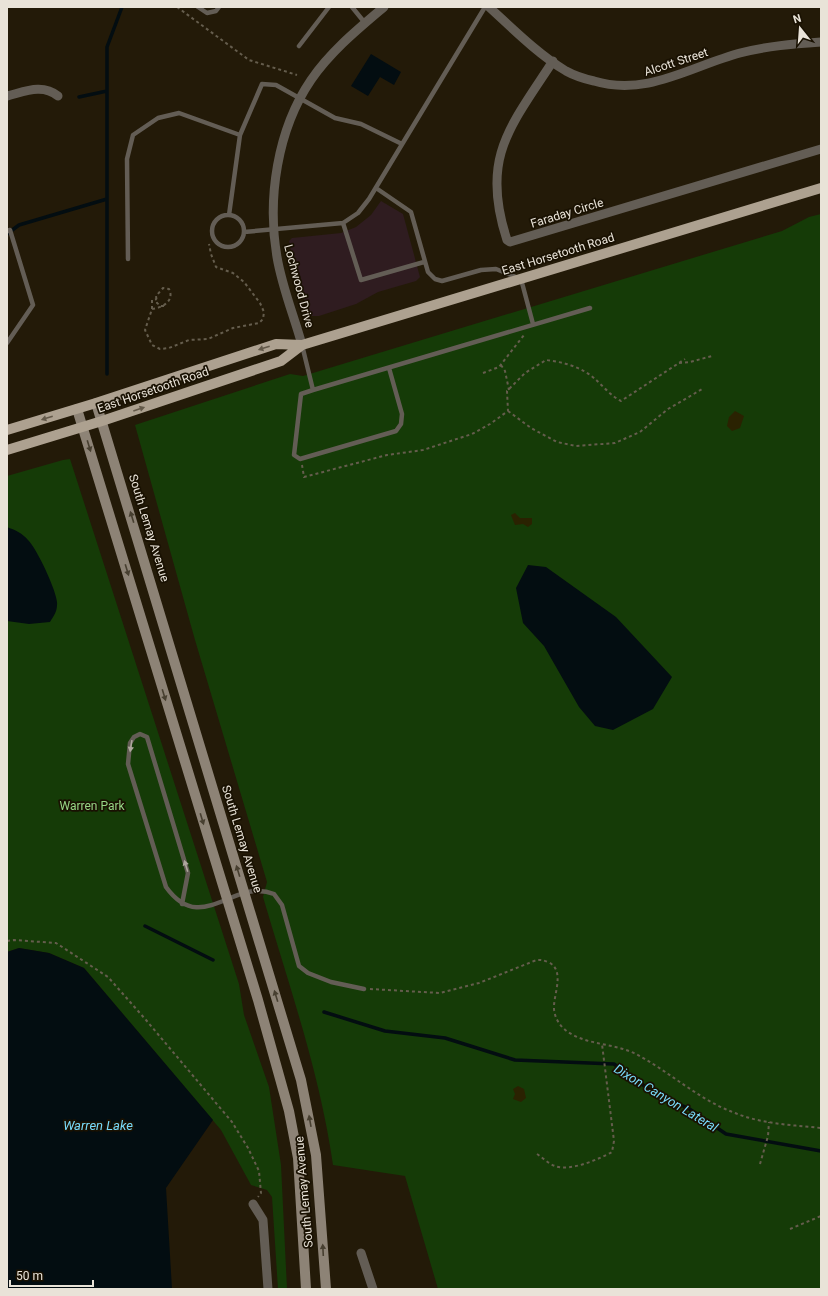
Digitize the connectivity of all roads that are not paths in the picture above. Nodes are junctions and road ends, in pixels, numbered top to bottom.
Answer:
1 (198, 7) edge
2 (219, 7) edge
3 (329, 7) edge
4 (352, 7) edge
5 (384, 7) edge
6 (485, 7) edge
7 (489, 7) edge
8 (365, 23) junction
9 (821, 42) edge
10 (299, 46) dead end
11 (553, 61) junction
12 (7, 96) edge
13 (58, 96) dead end
14 (301, 99) junction
15 (240, 135) junction
16 (402, 144) junction
17 (821, 149) edge
18 (376, 188) junction
19 (821, 188) edge
20 (229, 215) junction
21 (343, 223) junction
22 (273, 228) junction
23 (7, 231) edge
24 (244, 232) junction
25 (128, 259) dead end
26 (424, 262) junction
27 (521, 279) junction
28 (590, 308) dead end
29 (531, 325) junction
30 (7, 343) edge
31 (302, 345) junction
32 (389, 368) junction
33 (313, 390) junction
34 (96, 403) junction
35 (78, 409) junction
36 (102, 421) junction
37 (83, 426) junction
38 (7, 430) edge
39 (7, 450) edge
40 (245, 894) junction
41 (226, 900) junction
42 (182, 904) junction
43 (364, 989) road end
44 (253, 1204) road end
45 (361, 1253) dead end
46 (268, 1289) edge
47 (306, 1289) edge
48 (326, 1289) edge
49 (373, 1289) edge

1 - 2 lane
3 - 10 lane
4 - 8 lane
5 - 8 street, Lochwood Drive
6 - 16 lane
7 - 11 street, Alcott Street
8 - 14 street, Lochwood Drive
9 - 11 street, Alcott Street
11 - 17 street, Faraday Circle
12 - 13 street
14 - 15 lane
14 - 16 lane
14 - 22 street, Lochwood Drive
15 - 20 lane
15 - 25 lane
16 - 18 lane
18 - 21 lane
18 - 26 lane
19 - 27 main road, East Horsetooth Road
20 - 24 lane
20 - 24 lane
21 - 22 lane
21 - 26 lane
22 - 24 lane
22 - 31 street, Lochwood Drive
23 - 30 lane
26 - 27 lane
27 - 29 lane
27 - 31 main road, East Horsetooth Road
28 - 29 lane
29 - 32 lane
31 - 33 lane
31 -> 34 main road, East Horsetooth Road
36 -> 31 main road, East Horsetooth Road
32 - 33 lane
32 - 33 lane
34 - 35 main road, East Horsetooth Road
34 - 36 main road, South Lemay Avenue
35 - 37 main road, South Lemay Avenue
35 -> 38 main road, East Horsetooth Road
36 - 37 main road, East Horsetooth Road
40 -> 36 main road, South Lemay Avenue
37 - 39 main road, East Horsetooth Road
37 -> 41 main road, South Lemay Avenue
40 - 41 lane
40 - 43 lane
48 -> 40 main road, South Lemay Avenue
41 - 42 lane
41 - 47 main road, South Lemay Avenue
42 -> 42 lane
44 - 46 street
45 - 49 street

